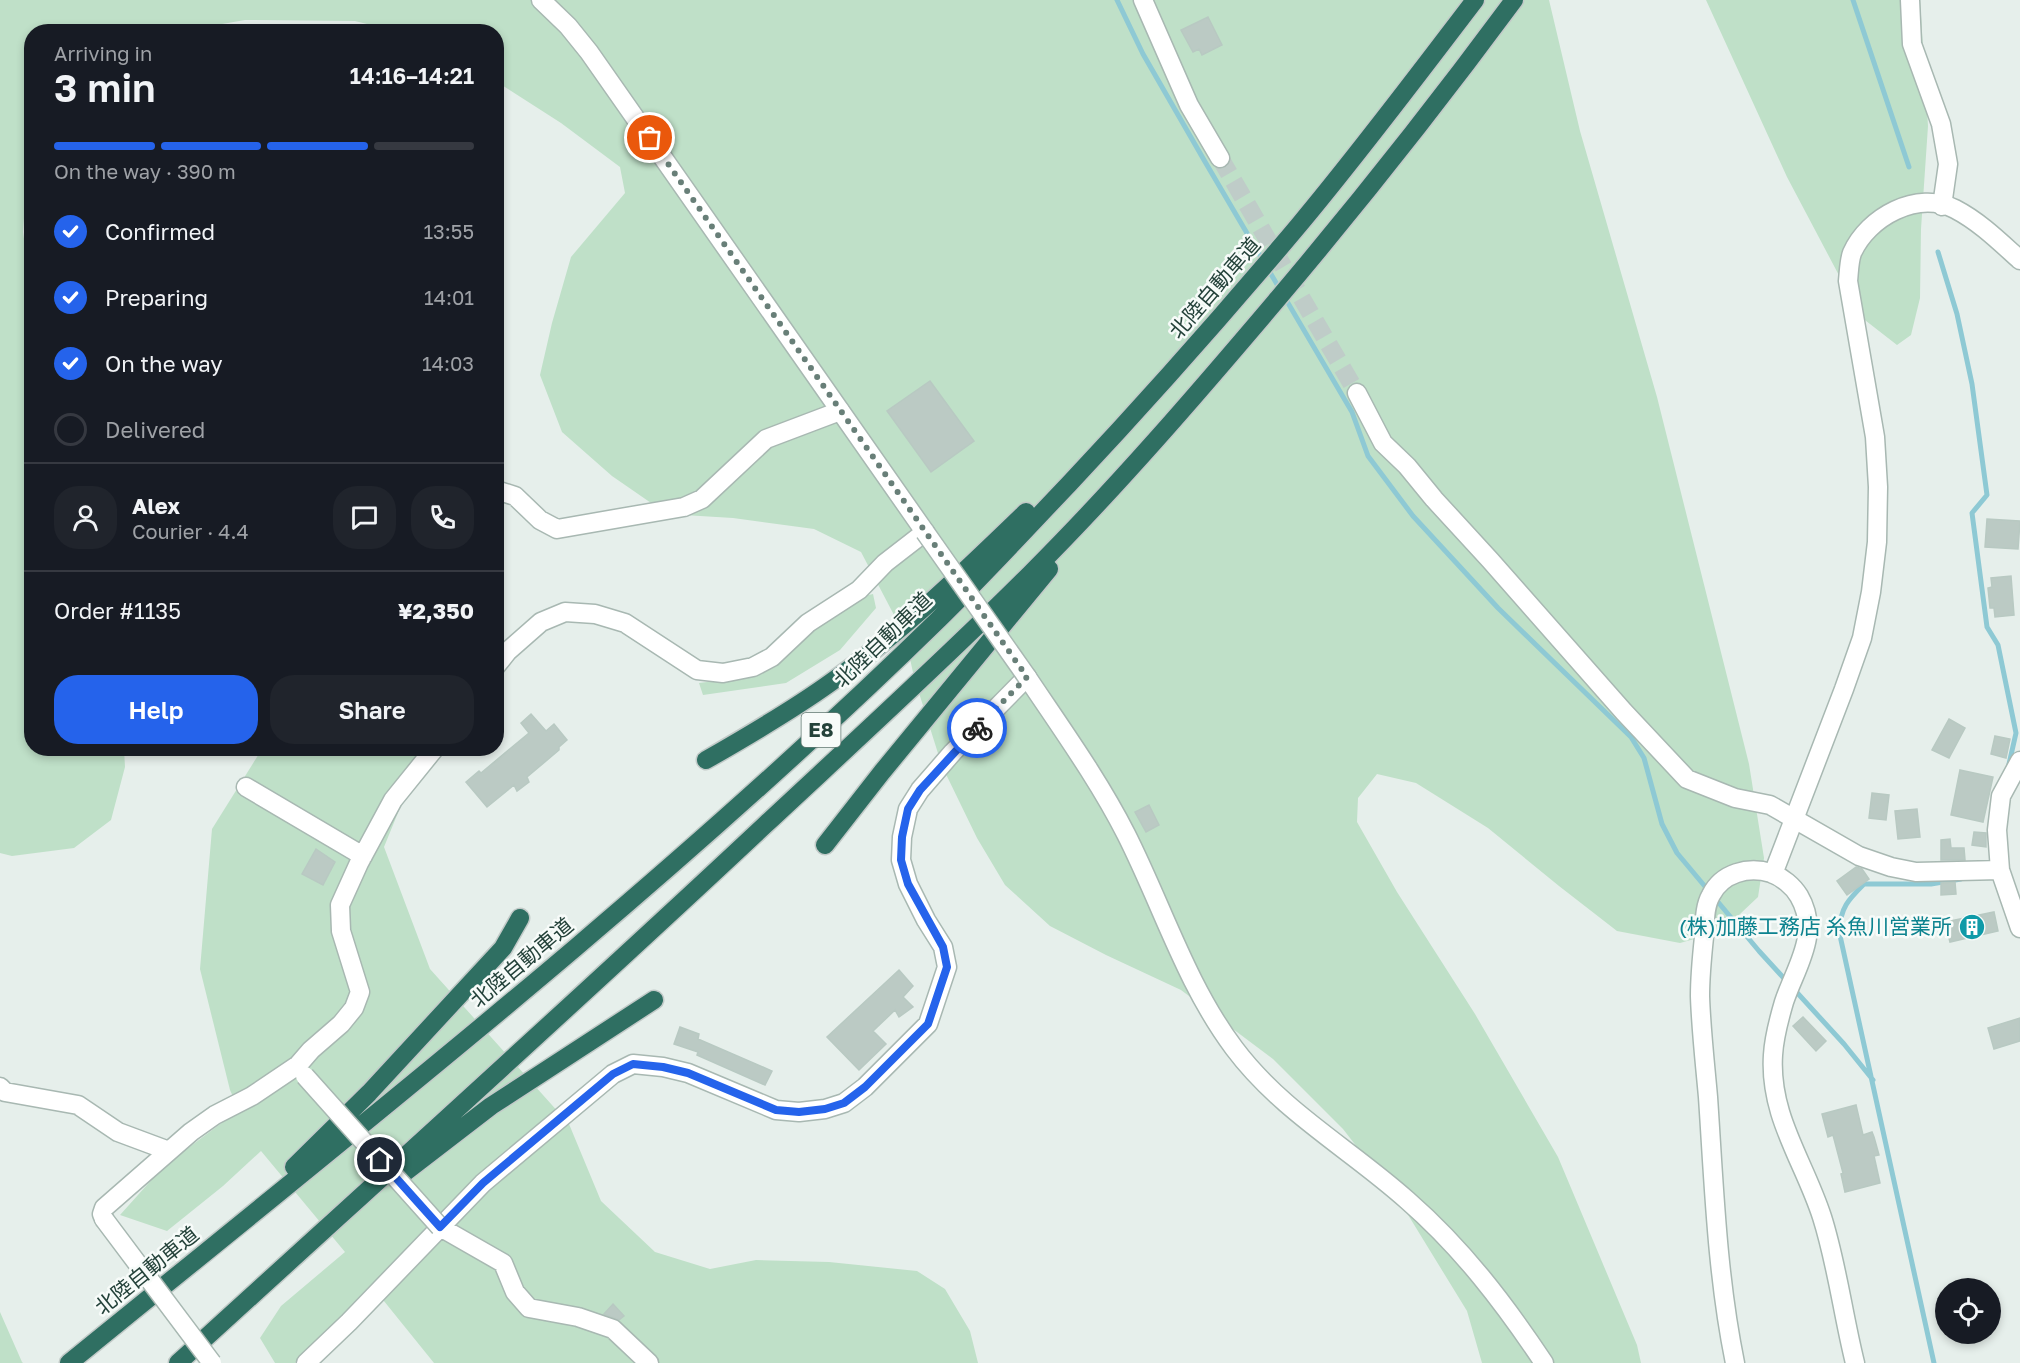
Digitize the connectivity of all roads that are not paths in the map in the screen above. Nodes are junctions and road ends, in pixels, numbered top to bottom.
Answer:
1 (541, 0) edge
2 (1143, 0) edge
3 (1475, 0) edge
4 (1514, 0) edge
5 (1910, 0) edge
6 (1220, 158) tunnel mouth
7 (1942, 206) junction
8 (2020, 260) edge
9 (1206, 332) junction
10 (1357, 393) tunnel mouth
11 (840, 411) junction
12 (1139, 459) junction
13 (504, 493) edge
14 (925, 532) junction
15 (504, 656) edge
16 (1027, 677) junction
17 (429, 756) edge
18 (706, 760) dead end
19 (2020, 760) edge
20 (246, 787) dead end
21 (1794, 819) junction
22 (825, 845) dead end
23 (363, 856) junction
24 (2000, 870) junction
25 (1773, 874) junction
26 (520, 918) dead end
27 (2020, 928) edge
28 (654, 1000) dead end
29 (302, 1070) junction
30 (0, 1087) edge
31 (169, 1151) junction
32 (440, 1227) junction
33 (178, 1274) junction
34 (69, 1363) edge
35 (178, 1363) edge
36 (186, 1363) edge
37 (212, 1363) edge
38 (306, 1363) edge
39 (649, 1363) edge
40 (1544, 1363) edge
41 (1735, 1363) edge
42 (1855, 1363) edge

1 - 11 street
2 - 6 street
3 - 9 highway, 北陸自動車道 / E8
4 - 12 highway, E8
5 - 7 street
7 - 8 street
7 - 21 street
9 - 18 highway
9 - 33 highway, 北陸自動車道 / E8
10 - 21 street
11 - 13 street
11 - 14 street
12 - 22 highway
12 - 35 highway, E8
14 - 15 street
14 - 16 street, bridge
16 - 32 street
16 - 40 street
17 - 23 street
19 - 24 street
20 - 23 street
21 - 24 street
21 - 25 street
23 - 29 street
24 - 27 street
25 - 41 street
25 - 42 street
26 - 33 highway
28 - 36 highway
29 - 31 street
29 - 32 street, bridge
30 - 31 street
31 - 37 street, bridge
32 - 38 street
32 - 39 street
33 - 34 highway, 北陸自動車道 / E8

